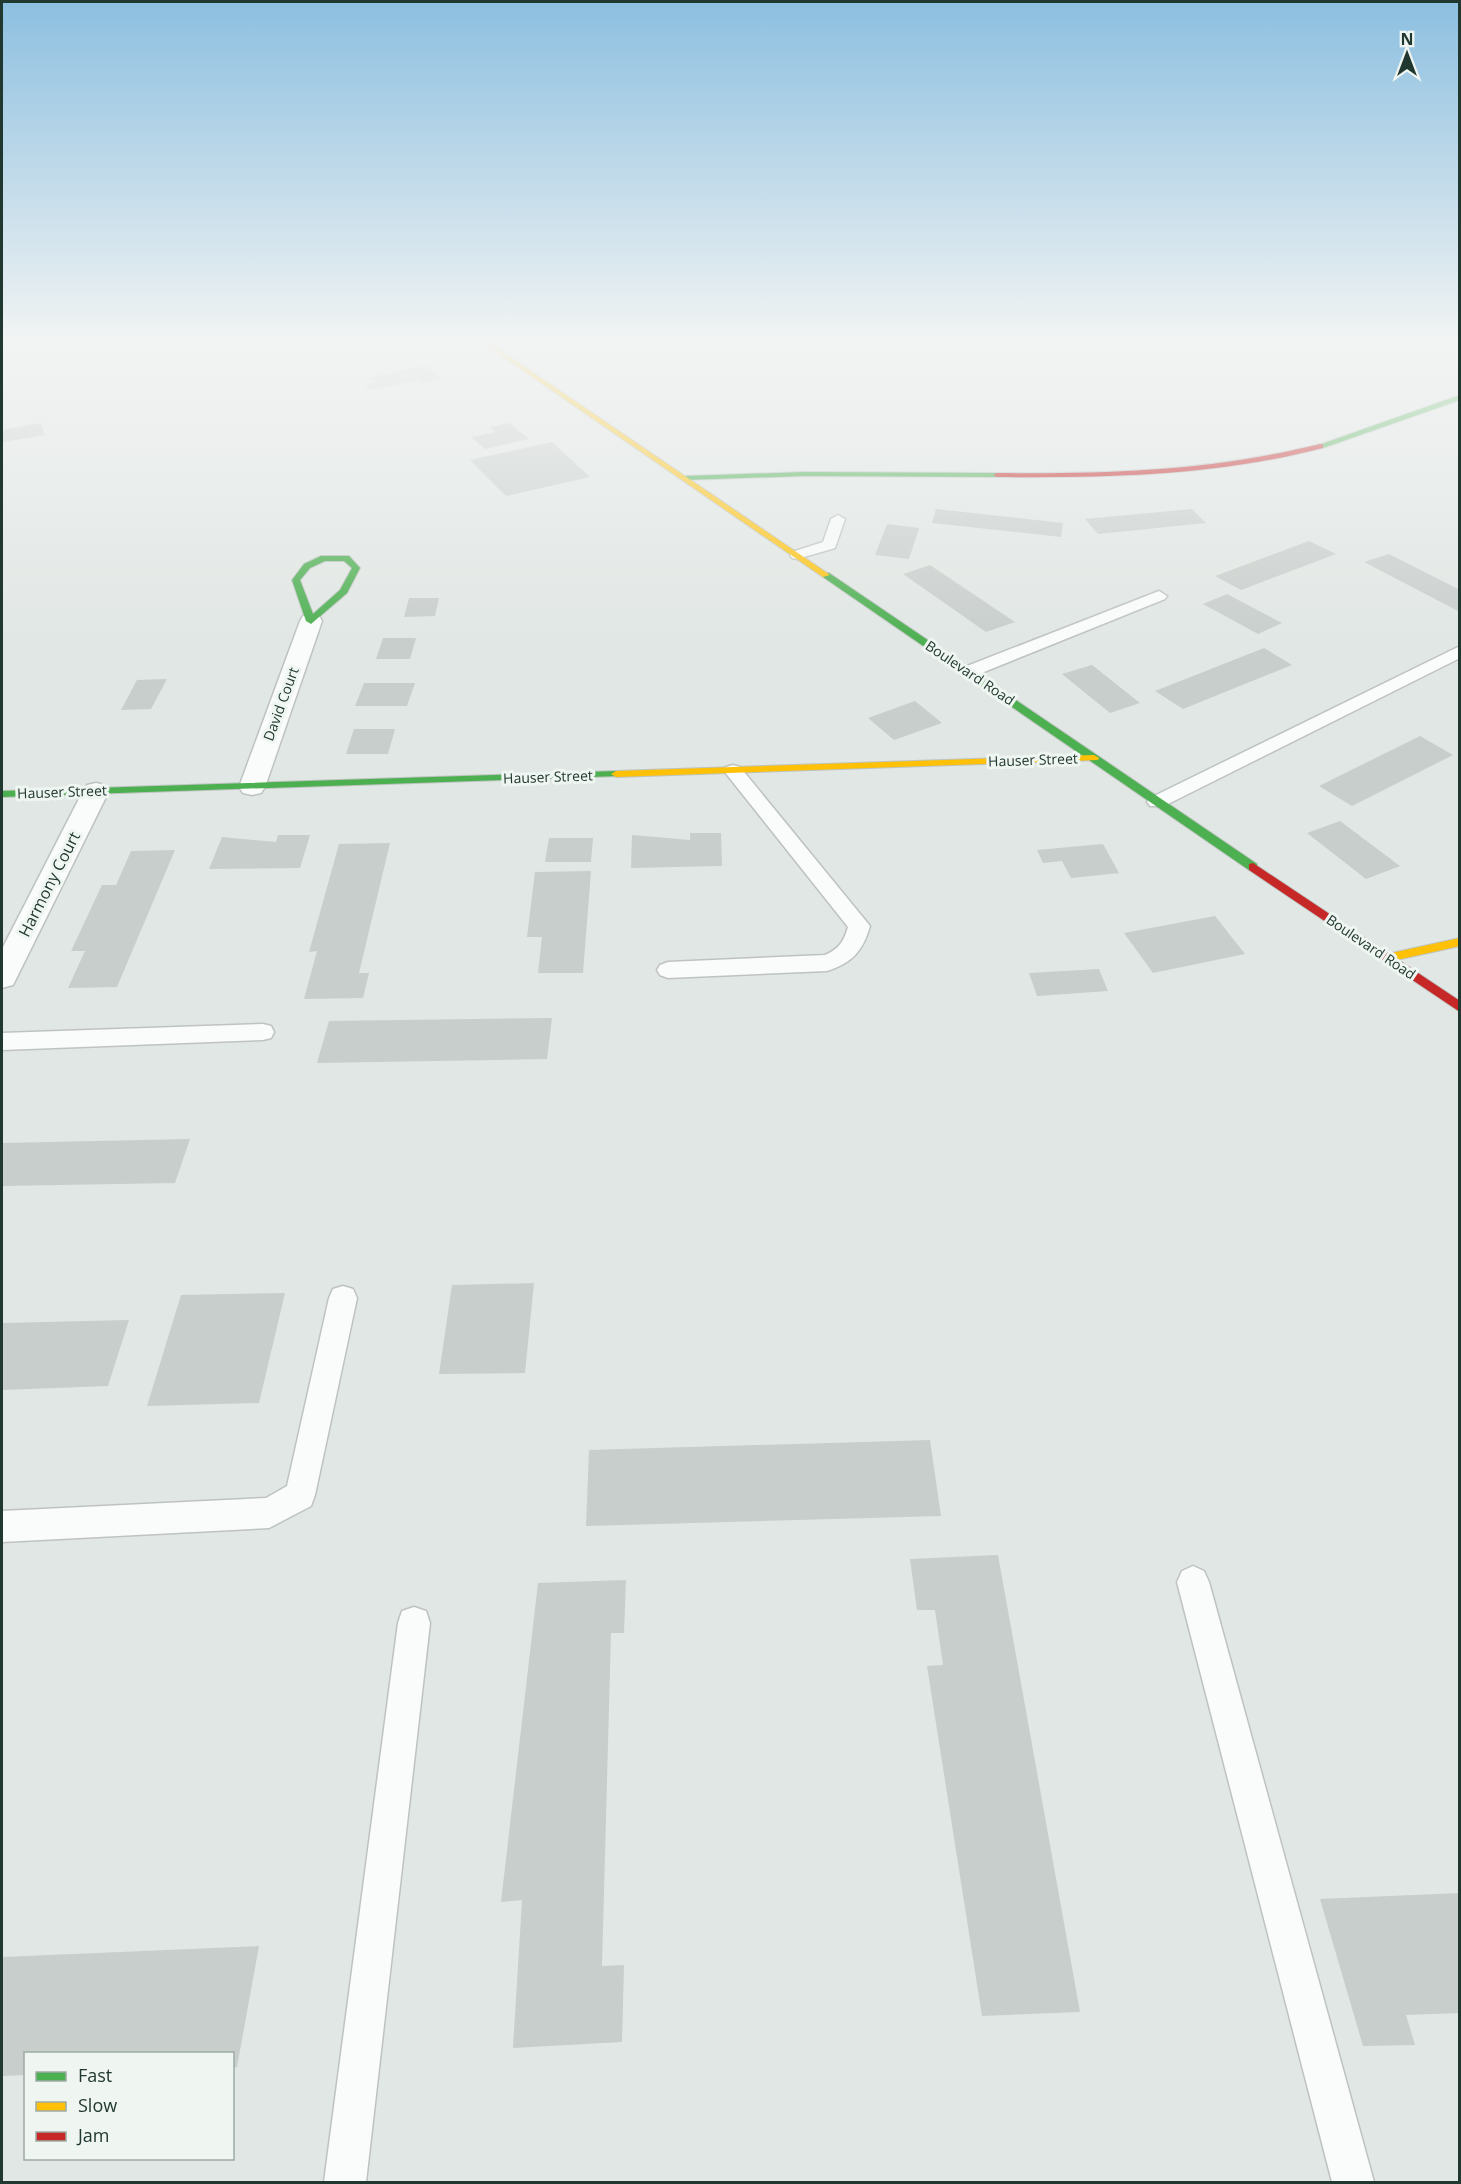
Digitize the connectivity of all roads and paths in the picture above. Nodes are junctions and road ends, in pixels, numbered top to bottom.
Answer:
1 (630, 441) edge
2 (1336, 441) edge
3 (685, 478) junction
4 (838, 519) dead end
5 (797, 555) junction
6 (1159, 596) dead end
7 (311, 621) junction
8 (1460, 651) edge
9 (968, 672) junction
10 (1094, 758) junction
11 (733, 771) junction
12 (252, 787) junction
13 (96, 791) junction
14 (2, 794) edge
15 (1156, 802) junction
16 (1460, 942) edge
17 (1387, 958) junction
18 (668, 970) dead end
19 (2, 977) edge
20 (1460, 1008) edge
21 (263, 1032) dead end
22 (2, 1042) edge
23 (343, 1298) dead end
24 (2, 1527) edge
25 (1193, 1582) dead end
26 (414, 1623) dead end
27 (345, 2182) edge
28 (1353, 2182) edge

1 - 3 street, Boulevard Road
2 - 3 street
3 - 5 street, Boulevard Road
4 - 5 lane
5 - 9 street, Boulevard Road
6 - 9 lane
7 - 7 street, David Court
7 - 12 street, David Court
8 - 15 lane
9 - 10 street, Boulevard Road
10 - 11 street, Hauser Street
10 - 15 street, Boulevard Road
11 - 12 street, Hauser Street
11 - 18 lane
12 - 13 street, Hauser Street
13 - 14 street, Hauser Street
13 - 19 street, Harmony Court
15 - 17 street, Boulevard Road
16 - 17 street
17 - 20 street, Boulevard Road
21 - 22 lane
23 - 24 lane
25 - 28 lane
26 - 27 lane

